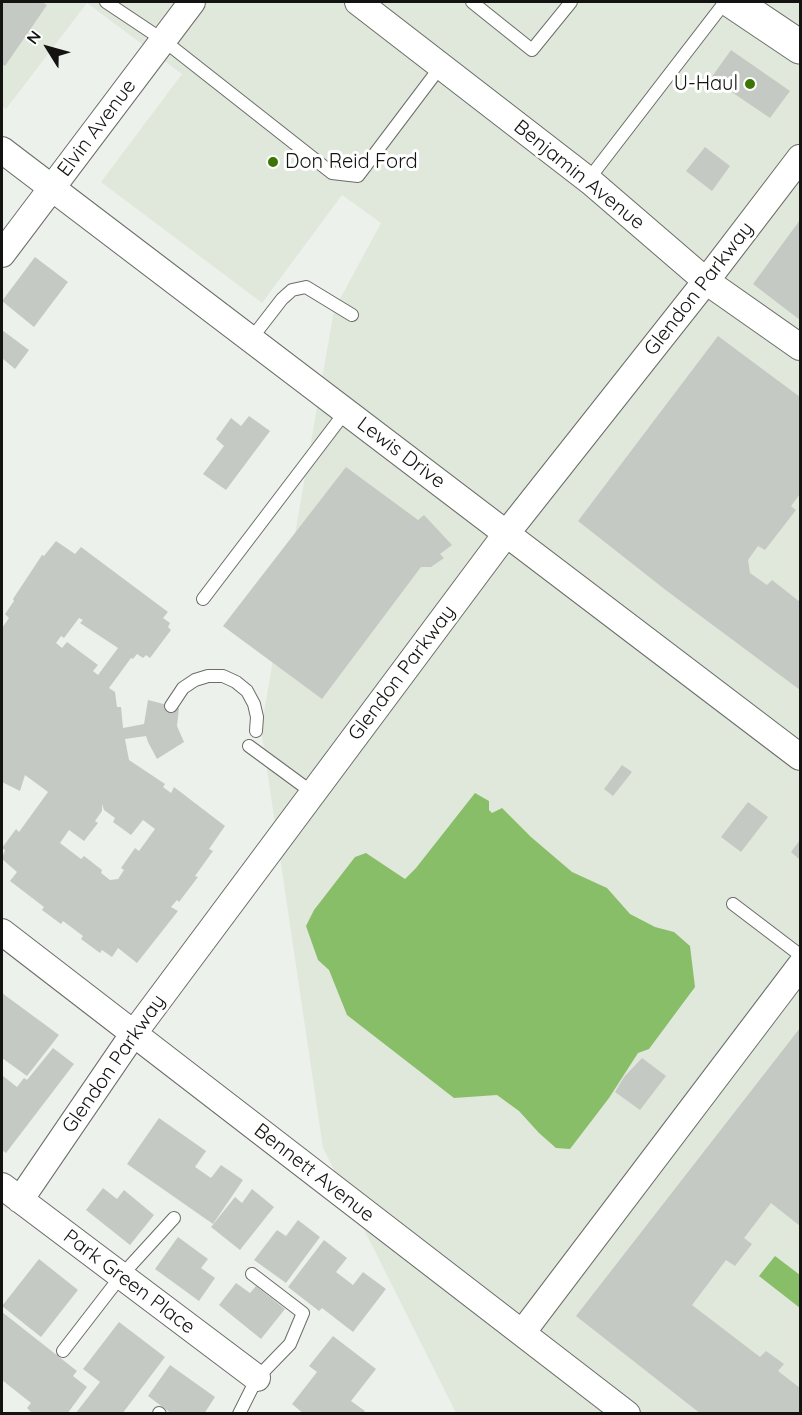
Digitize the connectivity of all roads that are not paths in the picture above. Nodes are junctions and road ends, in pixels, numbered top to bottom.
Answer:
1 (106, 2) edge
2 (192, 2) edge
3 (358, 2) edge
4 (472, 2) edge
5 (571, 2) edge
6 (725, 2) edge
7 (733, 2) edge
8 (123, 6) edge
9 (163, 40) junction
10 (801, 47) edge
11 (441, 66) junction
12 (2, 150) edge
13 (801, 158) edge
14 (588, 180) junction
15 (52, 188) junction
16 (2, 254) edge
17 (706, 281) junction
18 (352, 315) dead end
19 (251, 339) junction
20 (801, 347) edge
21 (346, 411) junction
22 (506, 534) junction
23 (203, 599) dead end
24 (171, 706) dead end
25 (256, 731) dead end
26 (249, 746) dead end
27 (801, 756) edge
28 (313, 793) junction
29 (733, 904) dead end
30 (2, 932) edge
31 (801, 955) edge
32 (801, 966) edge
33 (134, 1033) junction
34 (11, 1193) edge
35 (174, 1218) dead end
36 (252, 1274) dead end
37 (121, 1276) junction
38 (522, 1333) junction
39 (63, 1351) dead end
40 (257, 1378) junction
41 (239, 1413) edge
42 (627, 1413) edge

1 - 8 lane
2 - 9 street, Elvin Avenue
3 - 11 street, Benjamin Avenue
4 - 5 lane
6 - 14 lane
7 - 10 main road
8 - 9 lane
9 - 11 lane
9 - 15 street, Elvin Avenue
11 - 14 street, Benjamin Avenue
12 - 15 street, Lewis Drive
13 - 17 street, Glendon Parkway
14 - 17 street, Benjamin Avenue
15 - 16 street, Elvin Avenue
15 - 19 street, Lewis Drive
17 - 20 street, Benjamin Avenue
17 - 22 street, Glendon Parkway
18 - 19 lane
19 - 21 street, Lewis Drive
21 - 22 street, Lewis Drive
21 - 23 lane
22 - 27 street, Lewis Drive
22 - 28 street, Glendon Parkway
24 - 25 lane
26 - 28 lane
28 - 33 street, Glendon Parkway
29 - 31 lane
30 - 33 street, Bennett Avenue
32 - 38 street
33 - 34 street, Glendon Parkway
33 - 38 street, Bennett Avenue
34 - 37 street, Park Green Place
35 - 37 lane
36 - 40 lane
37 - 39 lane
37 - 40 street, Park Green Place
38 - 42 street, Bennett Avenue
40 - 41 lane

